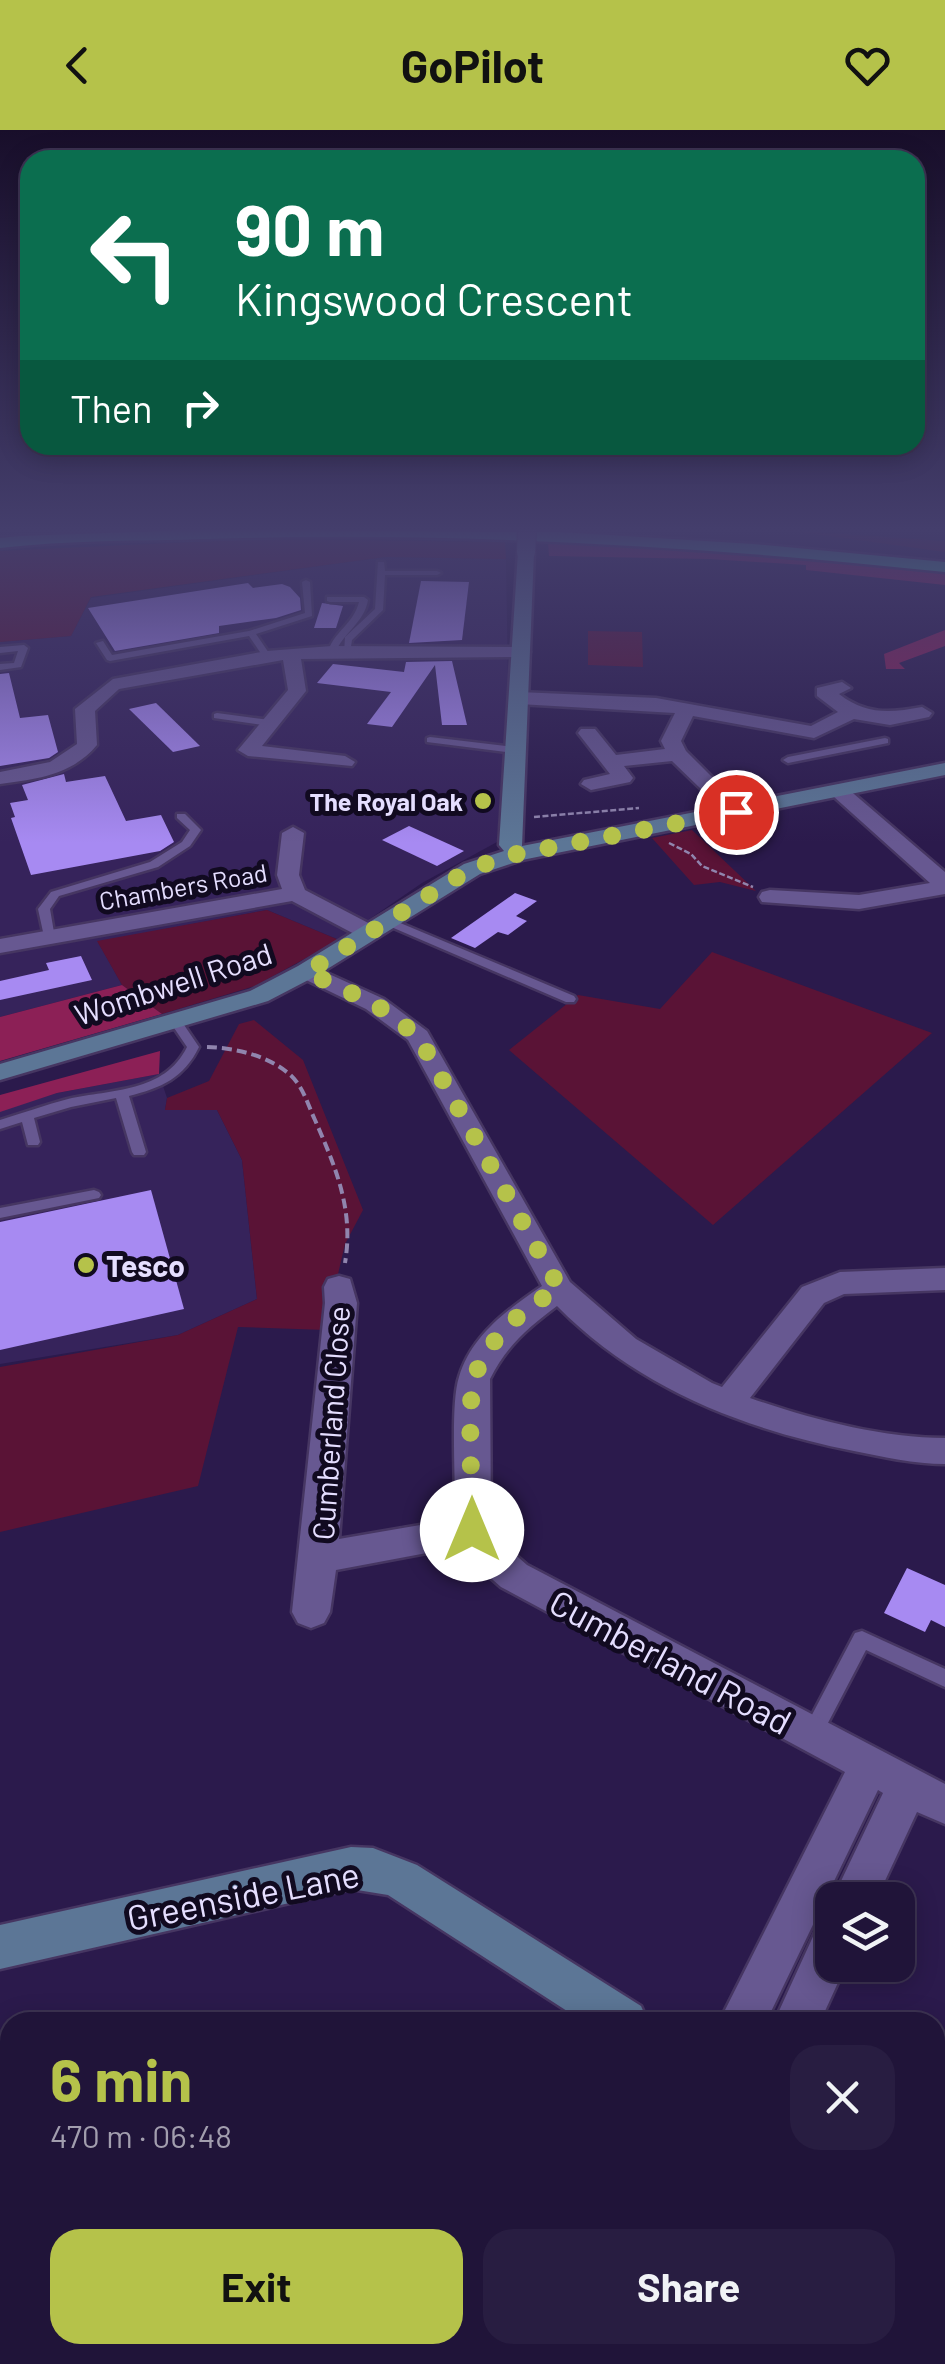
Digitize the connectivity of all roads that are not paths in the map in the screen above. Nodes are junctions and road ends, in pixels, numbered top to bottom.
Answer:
1 (244, 634) edge
2 (252, 634) edge
3 (342, 634) edge
4 (353, 634) edge
5 (522, 634) edge
6 (100, 643) dead end
7 (0, 650) edge
8 (340, 651) junction
9 (521, 652) junction
10 (291, 653) junction
11 (267, 656) junction
12 (0, 667) edge
13 (842, 688) dead end
14 (519, 698) junction
15 (687, 709) junction
16 (851, 713) junction
17 (922, 713) dead end
18 (217, 716) dead end
19 (270, 723) junction
20 (814, 732) junction
21 (588, 733) dead end
22 (430, 740) dead end
23 (885, 741) dead end
24 (515, 750) junction
25 (836, 751) junction
26 (678, 754) junction
27 (788, 760) dead end
28 (346, 762) dead end
29 (610, 762) junction
30 (943, 772) edge
31 (0, 778) edge
32 (591, 784) dead end
33 (840, 792) junction
34 (736, 812) junction
35 (181, 816) dead end
36 (293, 833) dead end
37 (517, 854) junction
38 (945, 886) edge
39 (294, 894) junction
40 (770, 897) road end
41 (377, 927) junction
42 (49, 938) junction
43 (0, 946) edge
44 (307, 972) junction
45 (570, 999) dead end
46 (176, 1022) junction
47 (0, 1072) edge
48 (121, 1092) junction
49 (27, 1115) junction
50 (0, 1125) edge
51 (33, 1142) dead end
52 (139, 1152) dead end
53 (94, 1196) dead end
54 (0, 1213) edge
55 (945, 1280) edge
56 (339, 1287) road end
57 (560, 1289) junction
58 (728, 1403) junction
59 (945, 1452) edge
60 (472, 1530) junction
61 (319, 1558) junction
62 (312, 1612) dead end
63 (945, 1678) edge
64 (811, 1736) junction
65 (869, 1766) junction
66 (908, 1786) junction
67 (945, 1805) edge
68 (863, 1882) edge
69 (0, 1946) edge
70 (815, 1982) edge
71 (608, 2012) edge
72 (747, 2012) edge
73 (802, 2012) edge

1 - 6 lane
2 - 11 lane
3 - 8 lane
4 - 8 lane
5 - 9 street, bridge
7 - 12 lane
8 - 9 street
8 - 10 street
9 - 14 street
10 - 11 street
10 - 19 street
11 - 31 street
13 - 16 street
14 - 15 street
14 - 24 street
15 - 20 street
15 - 26 street
16 - 17 street
16 - 20 street
18 - 19 lane
19 - 28 street
20 - 25 street
21 - 29 street
22 - 24 lane
23 - 25 lane
24 - 37 street
25 - 27 lane
26 - 29 street
26 - 34 street
29 - 32 street
30 - 33 street, Wombwell Road
33 - 34 street, Wombwell Road
33 - 38 street
34 - 37 street, Wombwell Road
35 - 42 lane
36 - 39 street
37 - 41 street, Wombwell Road
38 - 40 street
39 - 41 street, Chambers Road
39 - 42 street, Chambers Road
41 - 44 street, Wombwell Road
41 - 45 lane
42 - 43 street, Chambers Road
44 - 46 street, Wombwell Road
44 - 57 street
46 - 47 street, Wombwell Road
46 - 48 lane
48 - 49 lane
48 - 52 lane
49 - 50 lane
49 - 51 lane
53 - 54 lane
55 - 58 street
56 - 61 street, Cumberland Close
57 - 58 street
57 - 60 street
58 - 59 street
60 - 61 street, Cumberland Close
60 - 64 street, Cumberland Road
61 - 62 street, Cumberland Close
63 - 64 lane, Cumberland Road
64 - 65 street, Cumberland Road
65 - 66 street, Cumberland Road
65 - 72 street
66 - 67 street, Cumberland Road
66 - 68 street
69 - 71 street, Greenside Lane
70 - 73 street

